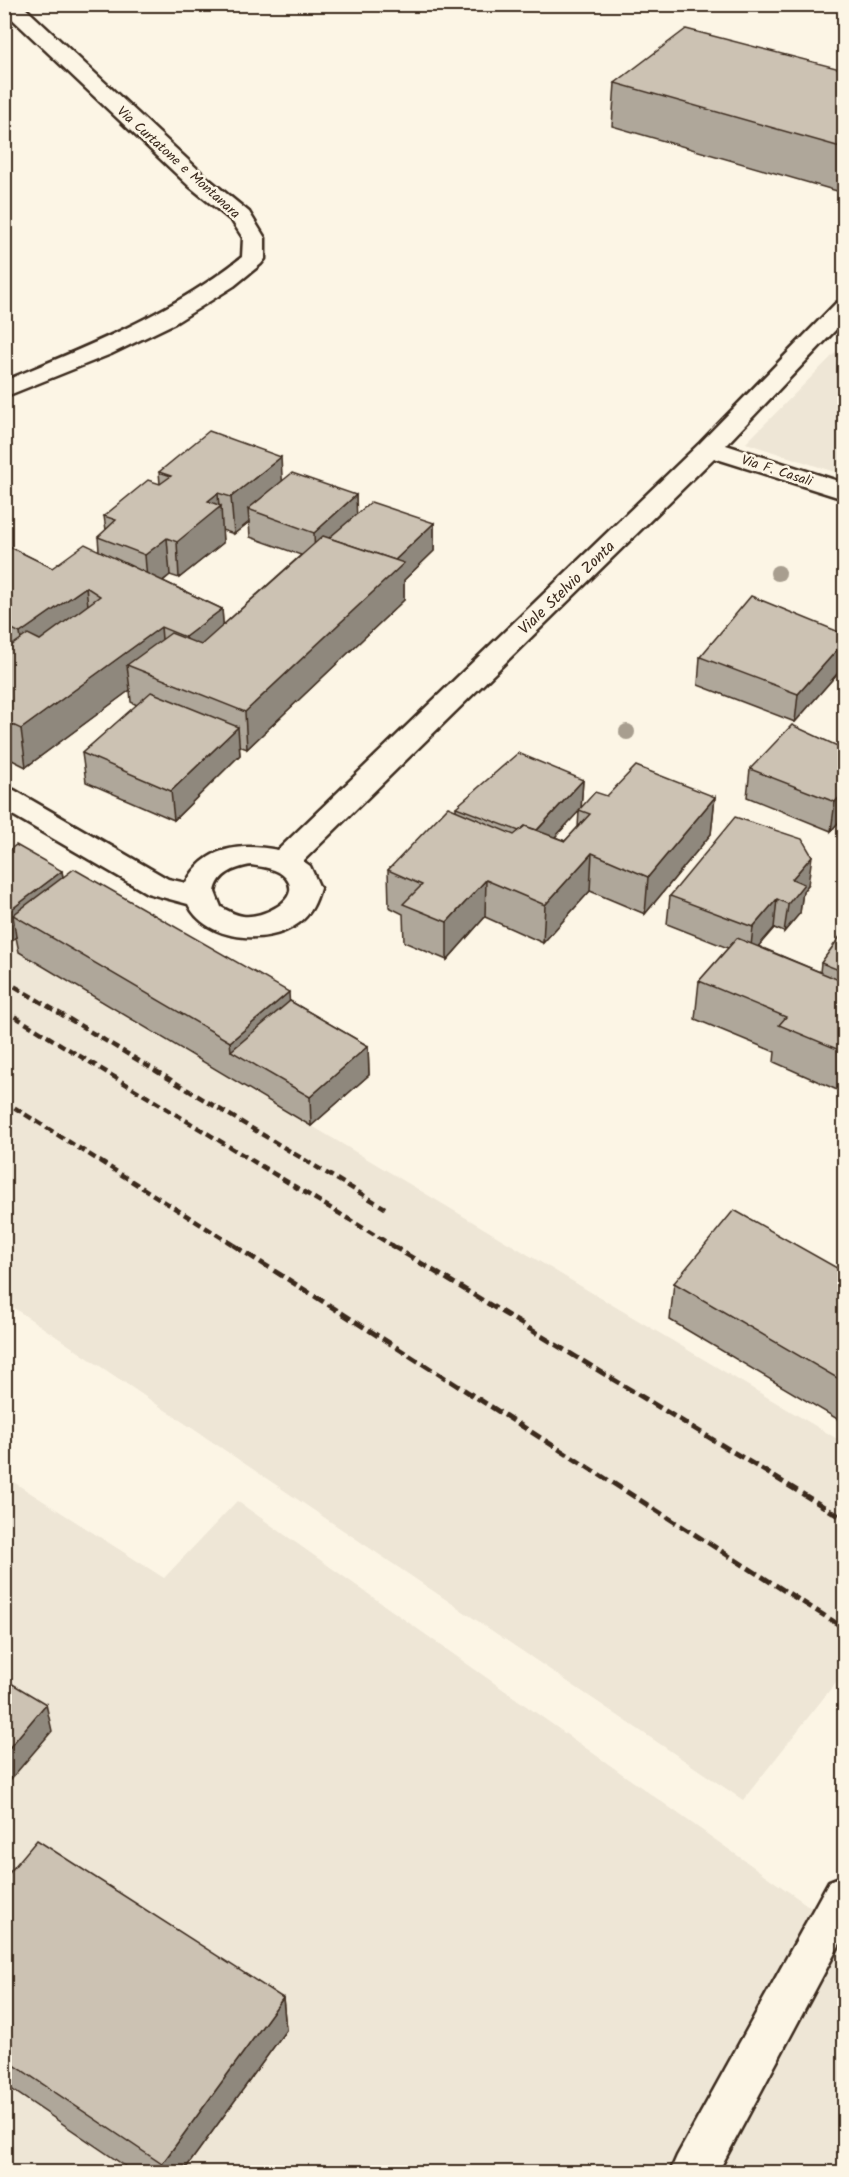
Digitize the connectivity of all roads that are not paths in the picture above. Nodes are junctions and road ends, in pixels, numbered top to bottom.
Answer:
1 (9, 4) edge
2 (844, 308) edge
3 (4, 390) edge
4 (709, 448) junction
5 (844, 491) edge
6 (4, 797) edge
7 (284, 862) junction
8 (199, 897) junction
9 (844, 1895) edge
10 (693, 2172) edge

1 - 3 street, Via Curtatone e Montanara
2 - 4 street, Viale Stelvio Zonta
4 - 5 street, Via F. Casali
4 - 7 street, Viale Stelvio Zonta
6 - 8 street
7 - 8 street
7 - 8 street
9 - 10 street

